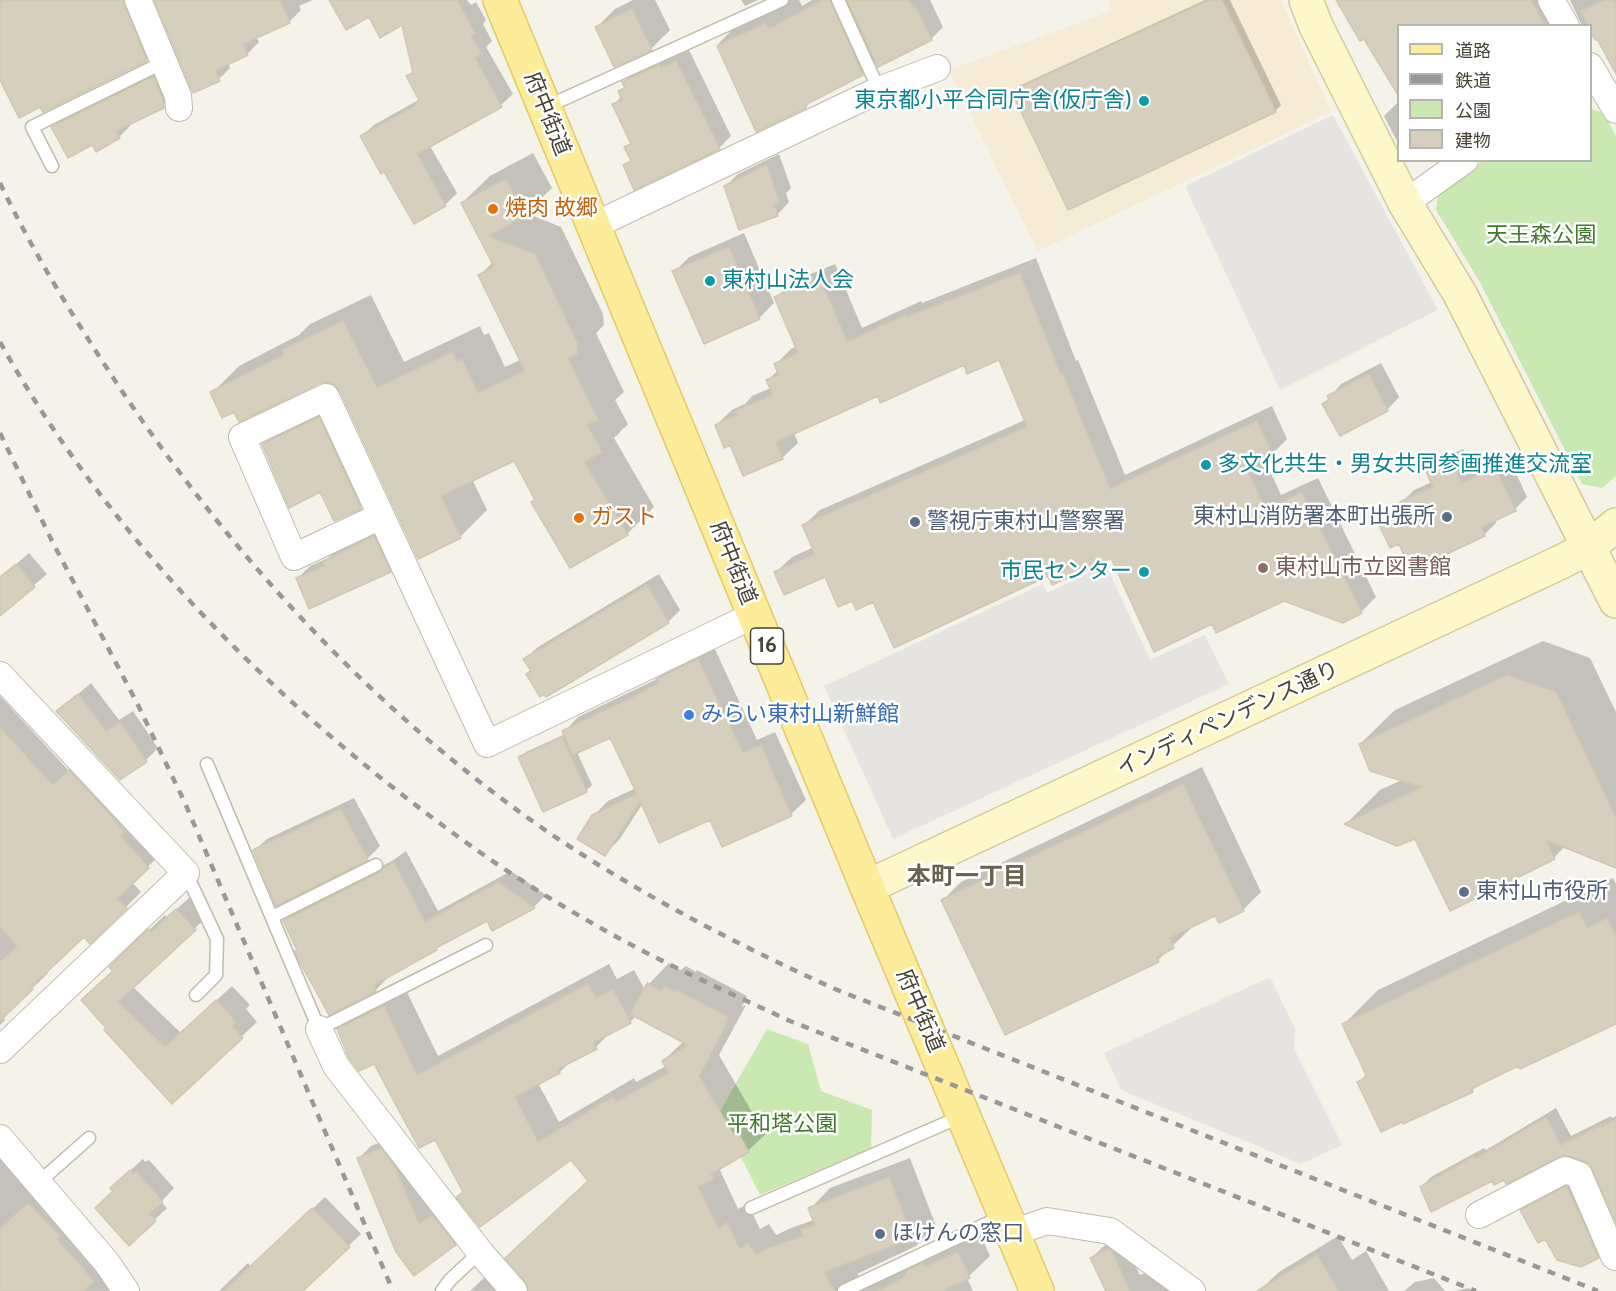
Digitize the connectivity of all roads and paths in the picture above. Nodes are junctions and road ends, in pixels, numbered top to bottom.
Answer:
1 (138, 0) edge
2 (500, 0) edge
3 (782, 0) edge
4 (838, 0) edge
5 (1306, 0) edge
6 (1551, 0) edge
7 (1565, 24) edge
8 (164, 62) junction
9 (937, 68) dead end
10 (1592, 71) edge
11 (879, 90) junction
12 (1604, 98) edge
13 (545, 107) junction
14 (179, 108) dead end
15 (1462, 162) edge
16 (52, 166) dead end
17 (1405, 203) junction
18 (593, 226) junction
19 (381, 516) junction
20 (1616, 525) edge
21 (1589, 548) junction
22 (1616, 601) edge
23 (754, 615) junction
24 (0, 675) edge
25 (207, 764) dead end
26 (376, 866) dead end
27 (186, 873) junction
28 (867, 887) junction
29 (272, 917) junction
30 (486, 945) dead end
31 (196, 995) dead end
32 (319, 1029) junction
33 (0, 1050) edge
34 (964, 1115) junction
35 (0, 1138) edge
36 (88, 1138) dead end
37 (38, 1183) junction
38 (751, 1208) dead end
39 (1479, 1215) dead end
40 (1008, 1224) junction
41 (480, 1252) junction
42 (1616, 1257) edge
43 (122, 1289) edge
44 (442, 1291) edge
45 (514, 1291) edge
46 (844, 1291) edge
47 (1037, 1291) edge
48 (1192, 1291) edge

1 - 8 street
2 - 13 main road, 府中街道 / 16
3 - 13 lane
4 - 11 lane
5 - 17 street
6 - 7 street
8 - 14 street
8 - 16 lane
9 - 11 street
10 - 12 street
11 - 18 street
13 - 18 main road, 府中街道 / 16
15 - 17 street
17 - 21 street
18 - 23 main road, 府中街道 / 16
19 - 19 street
19 - 23 street
20 - 21 street, インディペンデンス通り
21 - 22 street
21 - 28 street, インディペンデンス通り
23 - 28 main road, 府中街道 / 16
24 - 27 street
25 - 29 lane
26 - 29 lane
27 - 31 lane
27 - 33 street
28 - 34 main road, 府中街道 / 16
29 - 32 lane
30 - 32 lane
32 - 41 street
34 - 38 lane
34 - 40 main road, 府中街道 / 16
35 - 37 street
36 - 37 lane
37 - 43 street
39 - 42 street
40 - 46 lane
40 - 47 main road, 府中街道 / 16
40 - 48 street
41 - 44 lane
41 - 45 street

